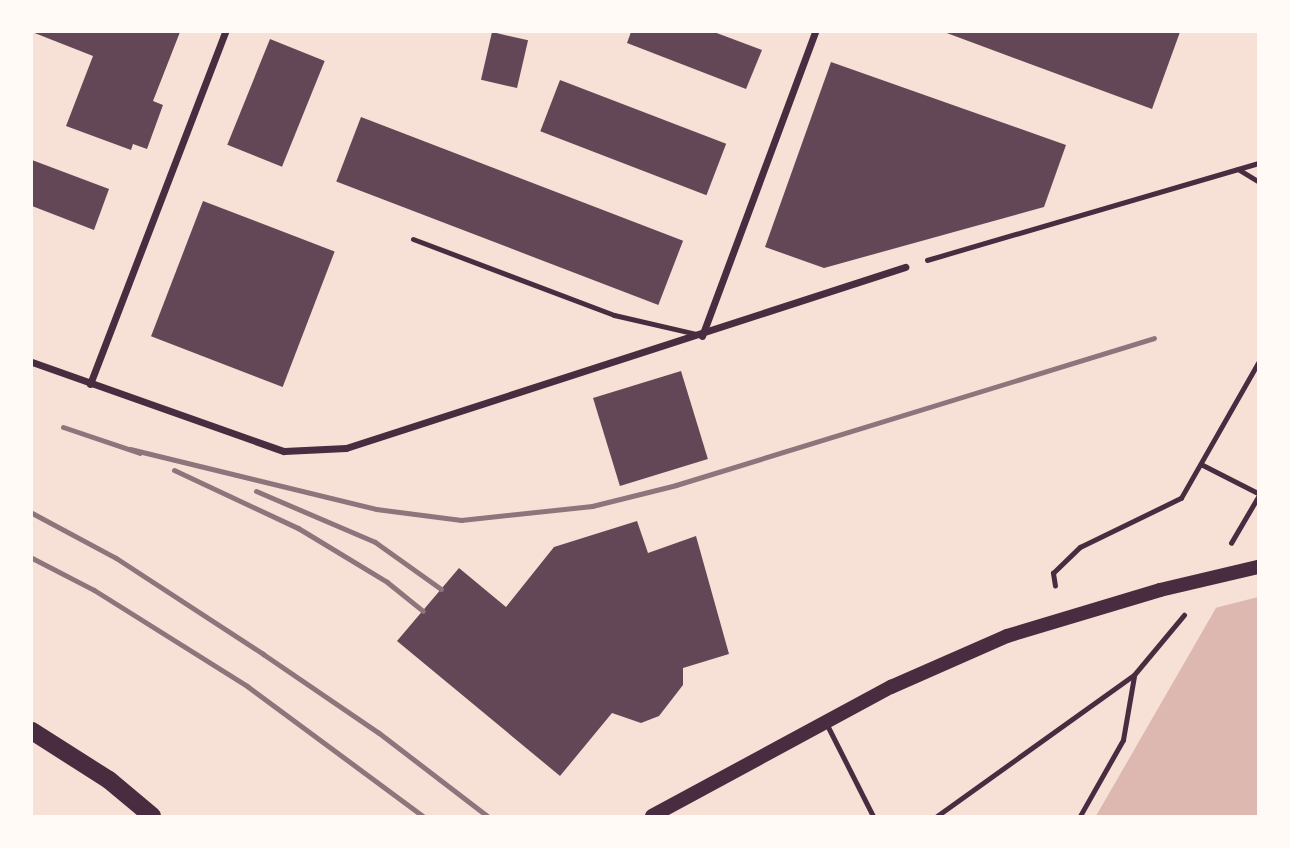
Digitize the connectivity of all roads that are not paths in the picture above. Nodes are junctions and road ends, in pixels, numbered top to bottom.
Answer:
1 (225, 32) edge
2 (815, 32) edge
3 (413, 239) dead end
4 (905, 267) road end
5 (702, 335) junction
6 (32, 362) edge
7 (90, 384) junction
8 (1258, 567) edge
9 (826, 723) junction
10 (32, 731) edge
11 (152, 817) edge
12 (652, 817) edge
13 (873, 817) edge

1 - 7 street
2 - 5 street
3 - 5 lane
4 - 5 street
5 - 7 street
6 - 7 street
8 - 9 main road
9 - 12 main road
9 - 13 lane
10 - 11 main road

